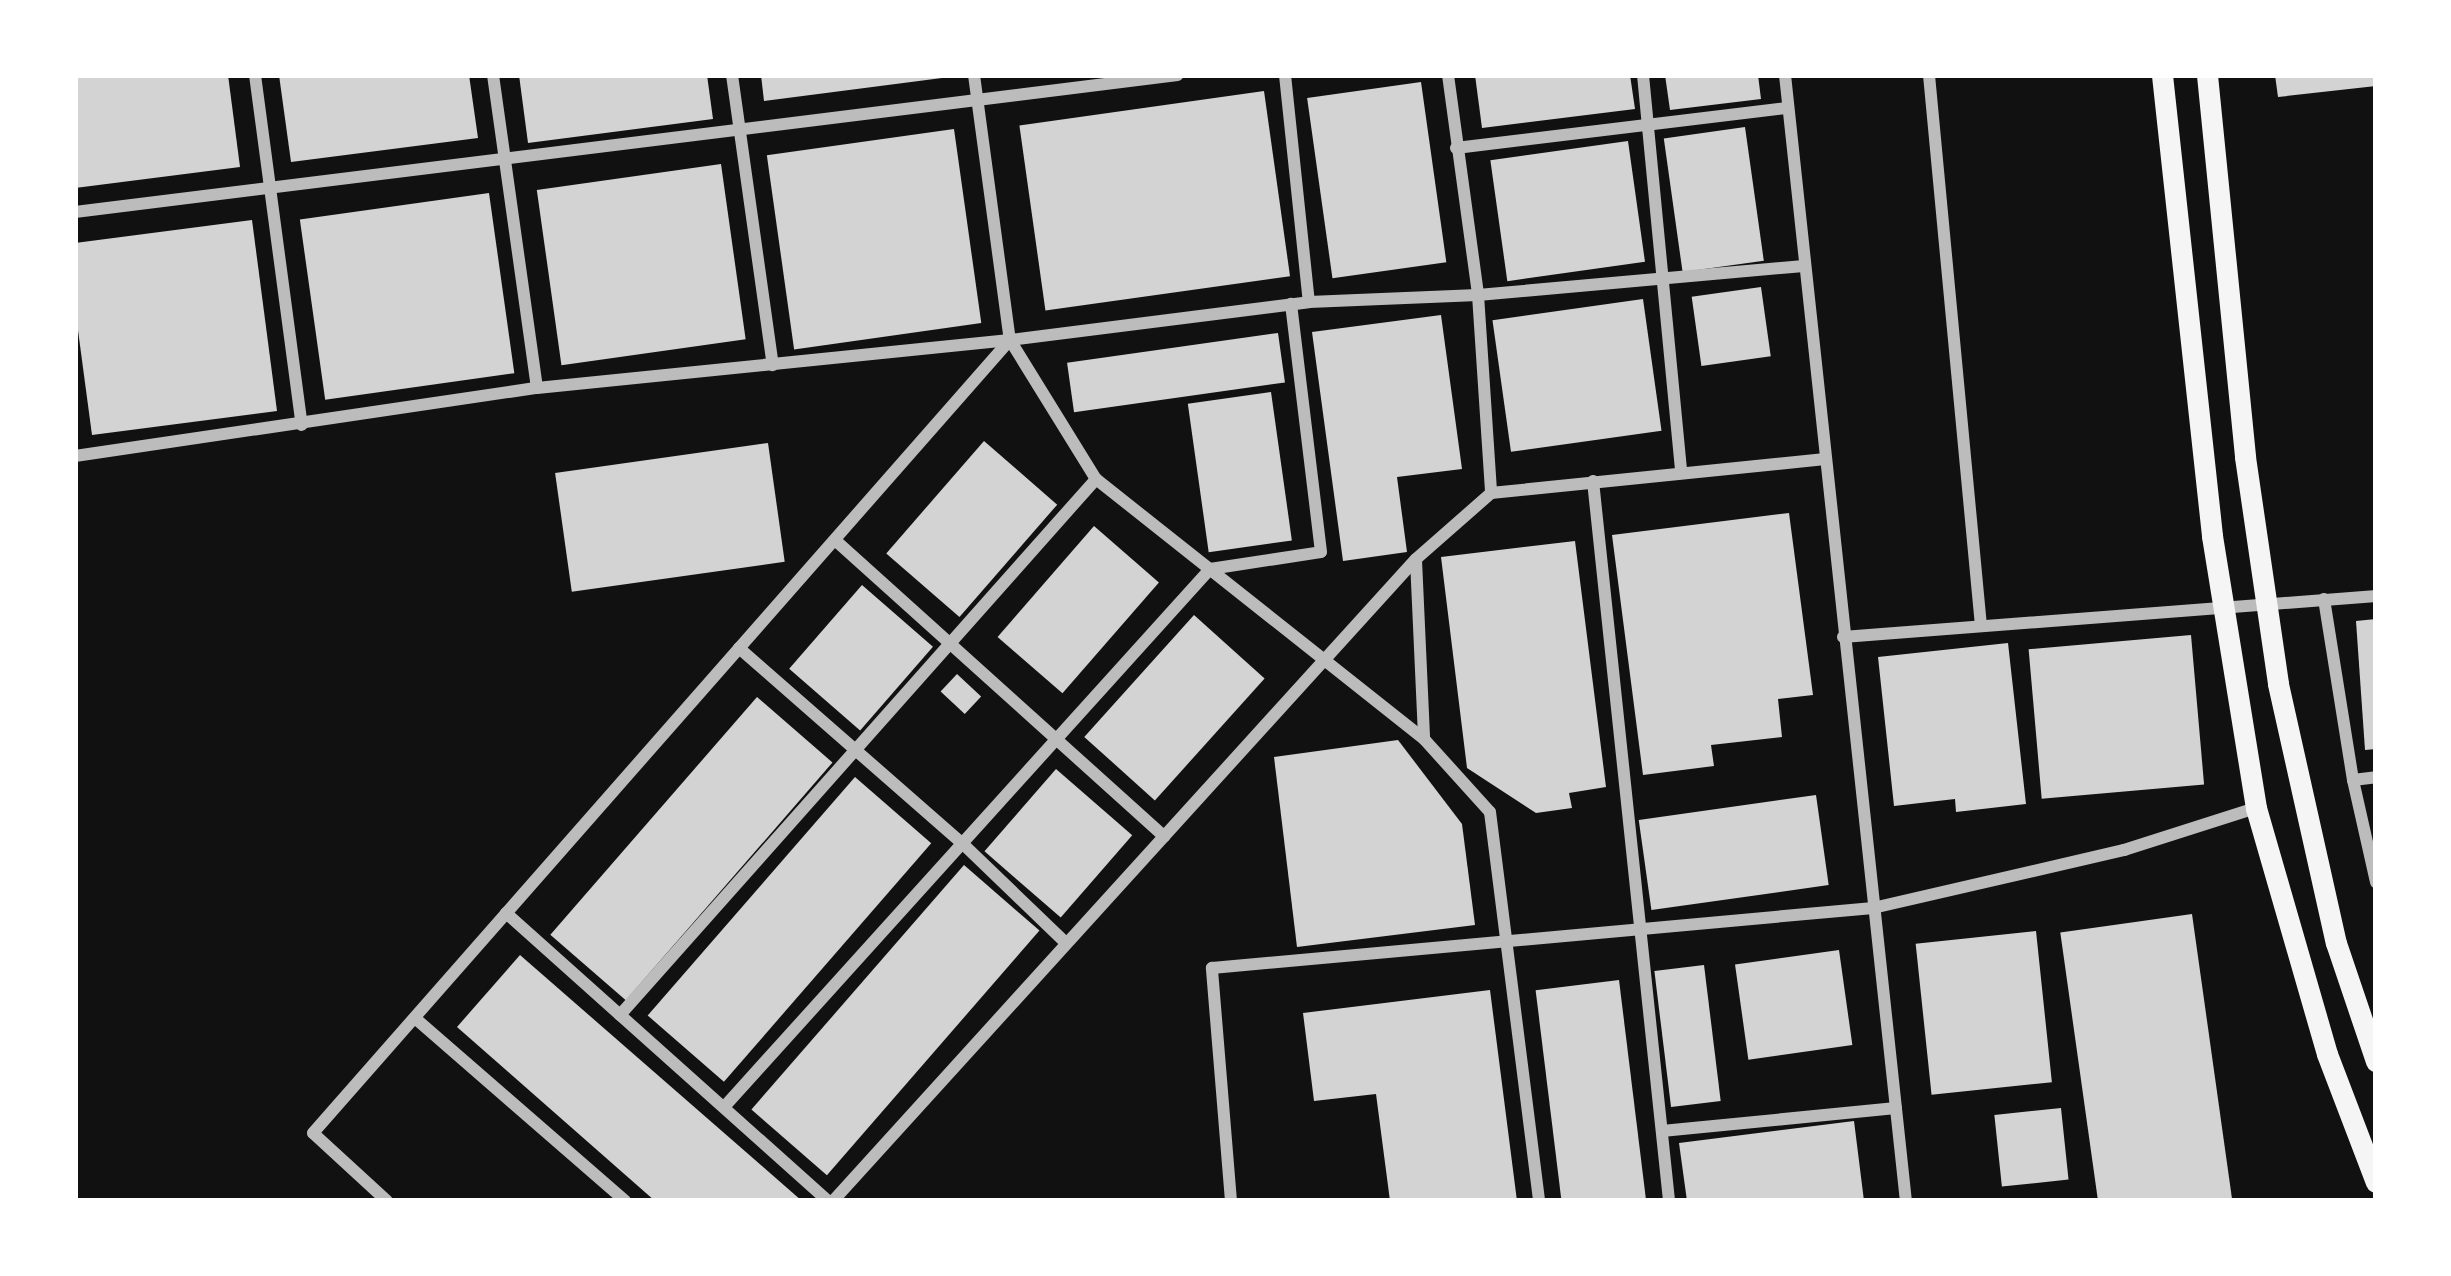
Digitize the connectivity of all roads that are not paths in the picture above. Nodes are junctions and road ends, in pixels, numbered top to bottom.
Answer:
1 (254, 75) edge
2 (493, 75) edge
3 (732, 75) edge
4 (974, 75) edge
5 (1178, 75) edge
6 (1285, 75) edge
7 (1448, 75) edge
8 (1643, 75) edge
9 (1785, 75) edge
10 (1929, 75) edge
11 (2162, 75) edge
12 (2207, 75) edge
13 (977, 100) junction
14 (1788, 108) junction
15 (1647, 123) junction
16 (740, 130) junction
17 (1456, 148) junction
18 (502, 159) junction
19 (270, 188) junction
20 (75, 212) edge
21 (1804, 266) junction
22 (1660, 280) junction
23 (1478, 295) junction
24 (1310, 302) junction
25 (1291, 304) junction
26 (1010, 340) junction
27 (773, 365) junction
28 (537, 388) junction
29 (302, 424) junction
30 (75, 456) edge
31 (1825, 459) junction
32 (1681, 473) junction
33 (1096, 479) junction
34 (1593, 481) junction
35 (1491, 493) junction
36 (835, 540) junction
37 (1416, 559) junction
38 (1210, 569) junction
39 (2376, 596) edge
40 (2324, 599) junction
41 (2266, 603) junction
42 (2222, 605) junction
43 (1981, 626) junction
44 (1843, 637) junction
45 (952, 641) junction
46 (739, 648) junction
47 (1324, 659) junction
48 (1056, 739) junction
49 (1424, 739) junction
50 (856, 750) junction
51 (2376, 777) edge
52 (2353, 780) junction
53 (2256, 808) junction
54 (1164, 836) junction
55 (962, 843) junction
56 (2376, 882) edge
57 (1873, 908) junction
58 (506, 914) junction
59 (1640, 929) junction
60 (1511, 940) junction
61 (1066, 943) junction
62 (620, 1015) junction
63 (416, 1019) junction
64 (2376, 1061) edge
65 (725, 1106) junction
66 (1896, 1108) junction
67 (1662, 1131) junction
68 (2376, 1182) edge
69 (387, 1201) edge
70 (625, 1201) edge
71 (831, 1201) edge
72 (1231, 1201) edge
73 (1540, 1201) edge
74 (1670, 1201) edge
75 (1906, 1201) edge

1 - 19 street
2 - 18 street
3 - 16 street
4 - 13 street
5 - 13 street
6 - 24 street
7 - 17 street
8 - 15 street
9 - 14 street
10 - 43 street
11 - 42 main road
12 - 41 main road
13 - 16 street
13 - 26 street
14 - 15 street
14 - 21 street
15 - 17 street
15 - 22 street
16 - 18 street
16 - 27 street
17 - 23 street
18 - 19 street
18 - 28 street
19 - 20 street
19 - 29 street
21 - 22 street
21 - 31 street
22 - 23 street
22 - 32 street
23 - 24 street
23 - 35 street
24 - 25 street
25 - 26 street
25 - 38 street
26 - 27 street
26 - 33 street
26 - 36 street
27 - 28 street
28 - 29 street
29 - 30 street
31 - 32 street
31 - 44 street
32 - 34 street
33 - 38 street
33 - 45 street
34 - 35 street
34 - 59 street
35 - 37 street
36 - 45 street
36 - 46 street
37 - 47 street
37 - 49 street
38 - 47 street
38 - 48 street
39 - 40 street
40 - 41 street
40 - 52 street
41 - 42 street
41 - 64 main road
42 - 43 street
42 - 53 main road
43 - 44 street
44 - 57 street
45 - 48 street
45 - 50 street
46 - 50 street
46 - 58 street
47 - 49 street
47 - 54 street
48 - 54 street
48 - 55 street
49 - 60 street
50 - 55 street
50 - 62 street
51 - 52 street
52 - 56 street
53 - 57 street
53 - 68 main road
54 - 61 street
55 - 61 street
55 - 65 street
57 - 59 street
57 - 66 street
58 - 62 street
58 - 63 street
59 - 60 street
59 - 67 street
60 - 72 street
60 - 73 street
61 - 71 street
62 - 65 street
63 - 69 street
63 - 70 street
65 - 71 street
66 - 67 street
66 - 75 street
67 - 74 street

